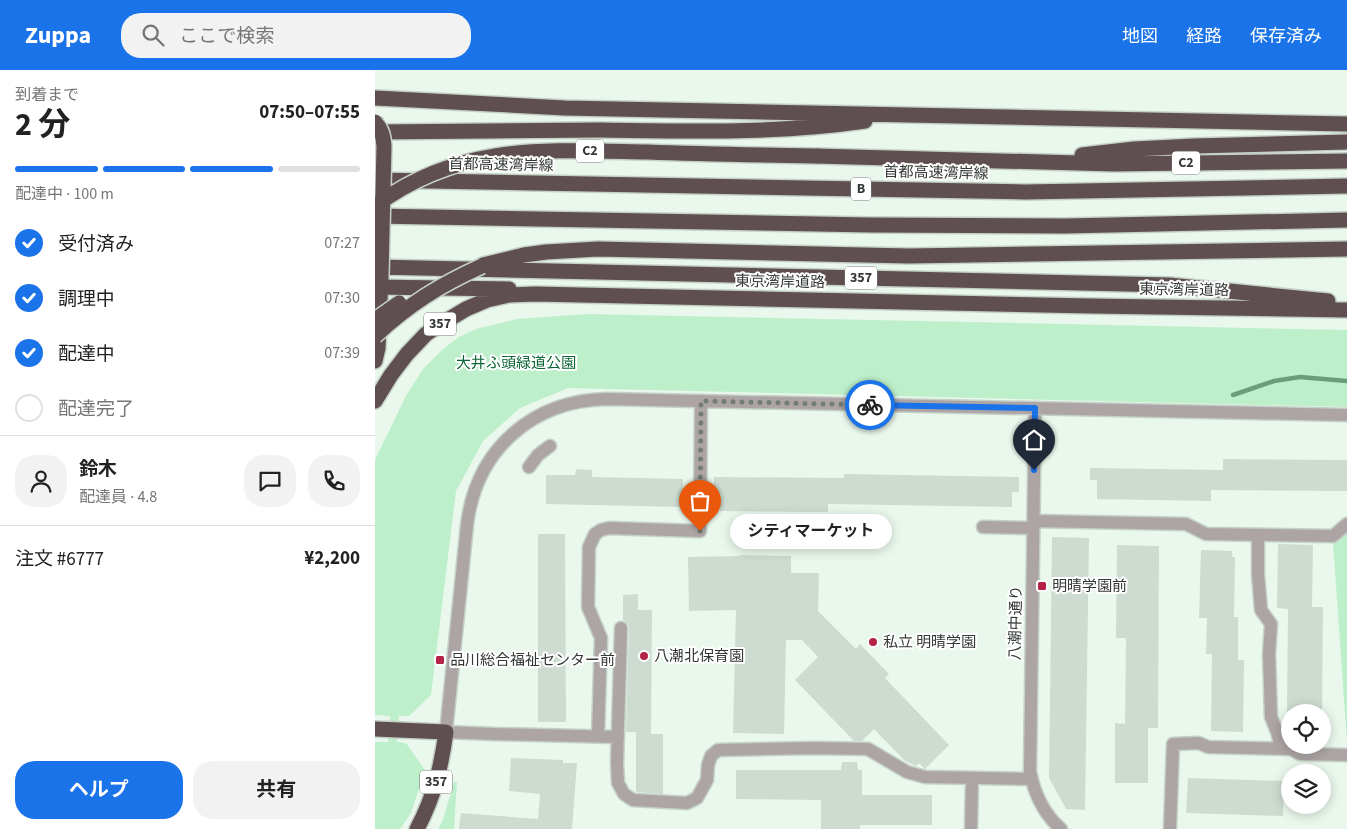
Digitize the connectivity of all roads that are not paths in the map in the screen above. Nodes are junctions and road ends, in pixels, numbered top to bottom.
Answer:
1 (375, 98) edge
2 (902, 115) junction
3 (375, 122) edge
4 (1347, 124) edge
5 (375, 132) edge
6 (1347, 142) edge
7 (1347, 161) edge
8 (1026, 162) junction
9 (375, 180) edge
10 (1347, 186) edge
11 (375, 206) edge
12 (375, 216) edge
13 (1347, 220) edge
14 (1347, 249) edge
15 (482, 266) junction
16 (378, 280) edge
17 (535, 294) junction
18 (1347, 304) edge
19 (1347, 310) edge
20 (375, 320) edge
21 (375, 336) edge
22 (375, 361) edge
23 (701, 401) junction
24 (375, 402) edge
25 (1035, 408) junction
26 (1347, 415) edge
27 (688, 440) dead end
28 (701, 440) junction
29 (551, 446) dead end
30 (529, 467) dead end
31 (1033, 524) junction
32 (1347, 524) edge
33 (983, 527) dead end
34 (1258, 535) junction
35 (621, 628) dead end
36 (375, 729) edge
37 (446, 732) junction
38 (599, 736) junction
39 (618, 737) junction
40 (1281, 748) joint
41 (1300, 754) edge
42 (1347, 755) edge
43 (971, 779) junction
44 (1031, 779) junction
45 (417, 829) edge
46 (971, 829) edge
47 (1061, 829) edge
48 (1170, 829) edge

1 - 2 highway
2 - 4 highway
2 - 5 highway
3 - 16 highway, bridge
6 - 8 highway
7 - 8 highway, C2
8 - 11 highway, C2, bridge
9 - 10 highway, 首都高速湾岸線 / B
12 - 13 highway
14 - 15 highway
15 - 20 highway, bridge
15 - 21 highway, bridge
16 - 17 highway, 357
16 - 18 highway, 東京湾岸道路 / 357
16 - 22 highway
17 - 19 highway, 東京湾岸道路 / 357
17 - 24 highway, 東京湾岸道路 / 357
23 - 25 street
23 - 28 street
23 - 37 street
25 - 26 street
25 - 31 street, 八潮中通り
27 - 28 street
28 - 38 street
29 - 30 street
31 - 33 street
31 - 34 street
31 - 44 street, 八潮中通り
32 - 34 street
34 - 40 street
35 - 39 street
36 - 37 highway
37 - 38 street
37 - 45 highway, 357
38 - 39 street
39 - 43 street
40 - 48 street
41 - 42 street
43 - 44 street
43 - 46 street
44 - 47 street, 八潮中通り

